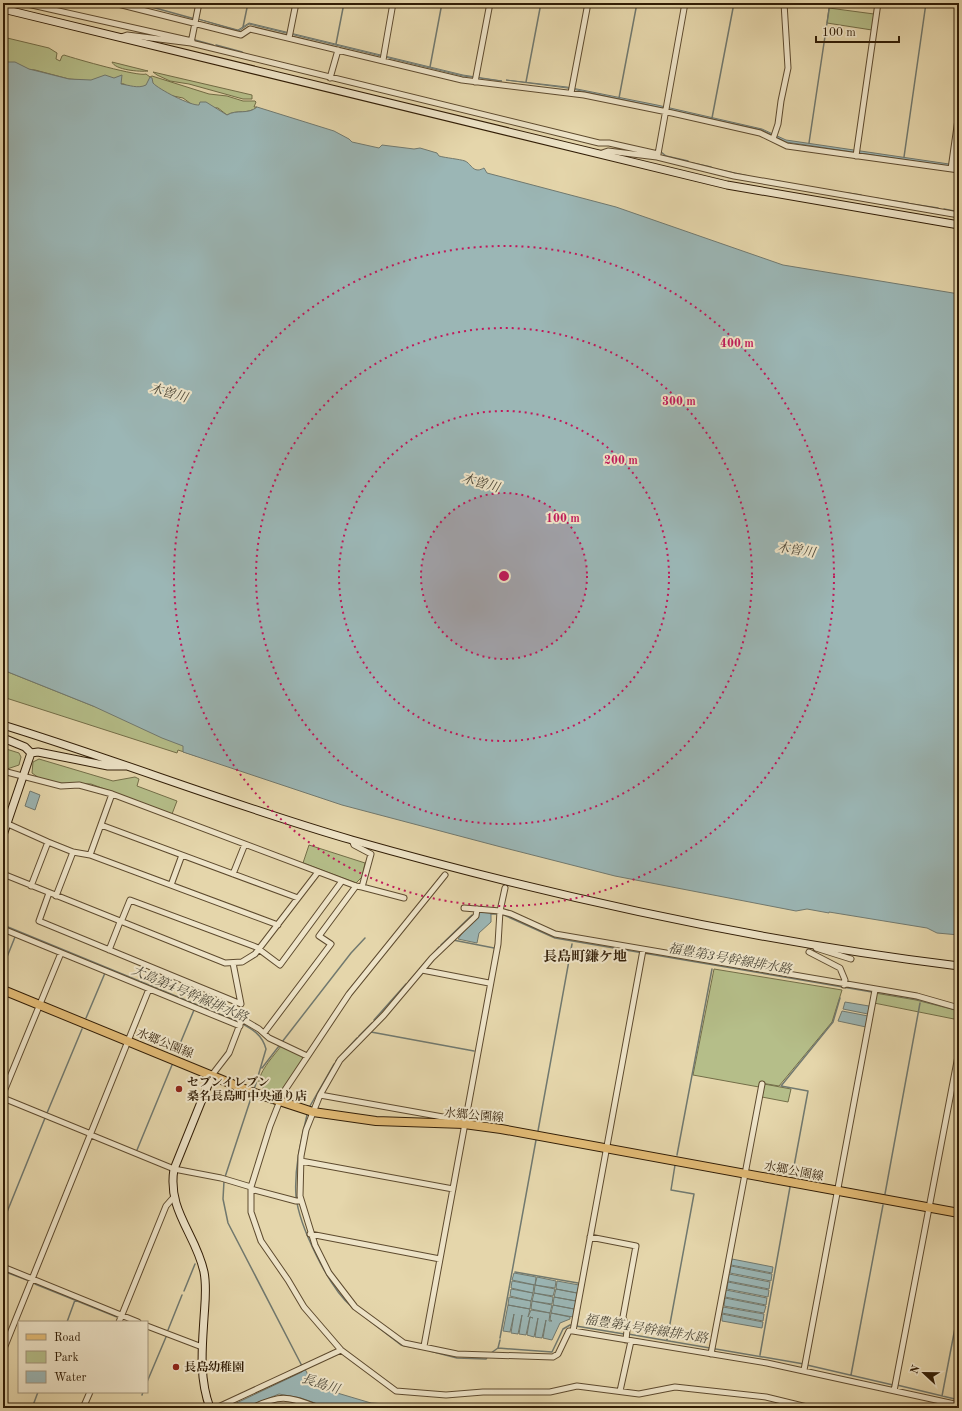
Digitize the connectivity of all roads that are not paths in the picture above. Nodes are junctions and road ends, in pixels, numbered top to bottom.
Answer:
1 (23, 3) edge
2 (114, 3) edge
3 (199, 3) edge
4 (296, 3) edge
5 (393, 3) edge
6 (490, 3) edge
7 (588, 3) edge
8 (685, 3) edge
9 (784, 3) edge
10 (878, 3) edge
11 (3, 9) edge
12 (195, 21) junction
13 (290, 35) junction
14 (121, 37) junction
15 (191, 42) junction
16 (338, 50) junction
17 (383, 58) junction
18 (330, 78) junction
19 (476, 79) junction
20 (571, 90) junction
21 (665, 110) junction
22 (959, 112) edge
23 (774, 137) junction
24 (857, 153) junction
25 (599, 154) junction
26 (657, 156) junction
27 (951, 167) junction
28 (959, 170) edge
29 (959, 215) edge
30 (959, 225) edge
31 (3, 725) edge
32 (3, 738) edge
33 (30, 753) junction
34 (130, 766) junction
35 (3, 771) edge
36 (22, 777) junction
37 (112, 794) junction
38 (8, 824) junction
39 (101, 825) junction
40 (3, 835) edge
41 (352, 840) junction
42 (48, 842) junction
43 (245, 844) junction
44 (73, 852) junction
45 (90, 855) junction
46 (182, 855) junction
47 (318, 872) junction
48 (3, 874) edge
49 (233, 874) junction
50 (445, 875) dead end
51 (342, 881) junction
52 (171, 885) junction
53 (31, 886) junction
54 (356, 886) junction
55 (362, 886) junction
56 (505, 888) dead end
57 (49, 893) junction
58 (56, 896) junction
59 (298, 898) junction
60 (404, 898) dead end
61 (464, 908) dead end
62 (477, 909) junction
63 (500, 911) junction
64 (121, 922) junction
65 (278, 925) junction
66 (3, 929) edge
67 (812, 944) junction
68 (109, 950) junction
69 (260, 950) junction
70 (642, 952) junction
71 (809, 952) dead end
72 (61, 953) junction
73 (851, 959) dead end
74 (233, 963) junction
75 (959, 966) edge
76 (422, 970) junction
77 (490, 983) junction
78 (844, 985) junction
79 (149, 989) junction
80 (3, 990) edge
81 (874, 992) junction
82 (40, 1005) junction
83 (959, 1008) edge
84 (240, 1024) junction
85 (264, 1033) junction
86 (128, 1041) junction
87 (959, 1051) edge
88 (307, 1056) junction
89 (212, 1075) junction
90 (762, 1084) dead end
91 (3, 1094) edge
92 (320, 1095) junction
93 (3, 1098) edge
94 (278, 1102) junction
95 (313, 1112) junction
96 (464, 1124) junction
97 (91, 1135) junction
98 (607, 1148) junction
99 (301, 1161) junction
100 (174, 1169) junction
101 (745, 1174) junction
102 (251, 1188) junction
103 (453, 1189) junction
104 (838, 1191) junction
105 (173, 1198) junction
106 (298, 1201) junction
107 (929, 1208) junction
108 (959, 1213) edge
109 (310, 1234) junction
110 (590, 1237) junction
111 (440, 1259) junction
112 (3, 1266) edge
113 (32, 1278) junction
114 (122, 1316) junction
115 (120, 1321) edge
116 (135, 1321) edge
117 (148, 1326) edge
118 (573, 1327) junction
119 (628, 1340) junction
120 (424, 1346) junction
121 (202, 1347) junction
122 (341, 1350) junction
123 (3, 1351) edge
124 (712, 1352) junction
125 (804, 1369) junction
126 (620, 1391) junction
127 (894, 1391) junction
128 (90, 1393) edge
129 (959, 1406) edge
130 (83, 1408) edge
131 (210, 1408) edge
132 (216, 1408) edge
133 (252, 1408) edge
134 (319, 1408) edge
135 (811, 1408) edge

1 - 15 street
2 - 12 street
3 - 12 street
4 - 13 street
5 - 17 street
6 - 19 street
7 - 20 street
8 - 21 street
9 - 23 street
10 - 24 street
11 - 14 street
12 - 13 street
12 - 15 street
13 - 16 street
14 - 15 street
14 - 25 street
15 - 18 street
16 - 17 street
16 - 18 street
17 - 19 street
18 - 26 street
19 - 20 street
20 - 21 street
21 - 23 street
21 - 26 street
22 - 27 street
23 - 24 street
24 - 27 street
25 - 26 street
25 - 30 street
26 - 29 street
27 - 28 street
31 - 34 street
32 - 33 street
33 - 34 street
33 - 36 street
34 - 41 street
35 - 36 street
36 - 37 street
36 - 38 street
37 - 39 street
37 - 43 street
38 - 40 street
38 - 42 street
39 - 45 street
39 - 46 street
41 - 55 street
41 - 67 street
42 - 44 street
42 - 53 street
43 - 47 street
43 - 49 street
44 - 45 street
44 - 58 street
45 - 52 street
46 - 49 street
46 - 52 street
47 - 51 street
47 - 59 street
48 - 53 street
49 - 59 street
50 - 88 street
51 - 54 street
51 - 69 street
52 - 65 street
53 - 57 street
54 - 55 street
54 - 85 street
55 - 60 street
56 - 63 street
57 - 58 street
57 - 68 street
58 - 64 street
59 - 65 street
61 - 62 street
62 - 63 street
62 - 76 street
63 - 70 street
63 - 77 street
64 - 68 street
64 - 69 street
64 - 74 street
65 - 69 street
66 - 72 street
67 - 73 street
67 - 75 street
68 - 74 street
69 - 74 street
70 - 78 street
70 - 98 street
71 - 78 street
72 - 79 street
72 - 82 street
76 - 77 street
76 - 92 street
77 - 96 street
78 - 81 street
79 - 84 street
79 - 86 street
80 - 82 main road, 水郷公園線
81 - 83 street
81 - 104 street
82 - 86 main road, 水郷公園線
82 - 91 street
84 - 85 street
84 - 89 street
85 - 88 street
86 - 89 main road, 水郷公園線
86 - 97 street
87 - 107 street
88 - 94 street
89 - 94 main road, 水郷公園線
89 - 100 street
90 - 101 street
92 - 95 street
92 - 96 street
93 - 97 street
94 - 95 main road, 水郷公園線
94 - 102 street
95 - 96 main road, 水郷公園線
95 - 99 street
96 - 98 main road, 水郷公園線
96 - 103 street
97 - 100 street
97 - 113 street
98 - 101 main road, 水郷公園線
98 - 110 street
99 - 103 street
99 - 106 street
100 - 102 street
100 - 105 street
101 - 104 main road, 水郷公園線
101 - 124 street
102 - 106 street
102 - 122 street
103 - 111 street
104 - 107 main road, 水郷公園線
104 - 125 street
105 - 114 street
105 - 121 street
106 - 109 street
107 - 108 main road, 水郷公園線
107 - 127 street
109 - 111 street
109 - 120 street
110 - 118 street
110 - 119 street
111 - 120 street
112 - 113 street
113 - 114 street
113 - 123 street
114 - 115 street
114 - 116 street
117 - 121 street
118 - 119 street
118 - 120 street
119 - 124 street
119 - 126 street
121 - 131 street
122 - 126 street
122 - 132 street
124 - 125 street
125 - 127 street
126 - 135 street
127 - 129 street
128 - 130 street
133 - 134 street

